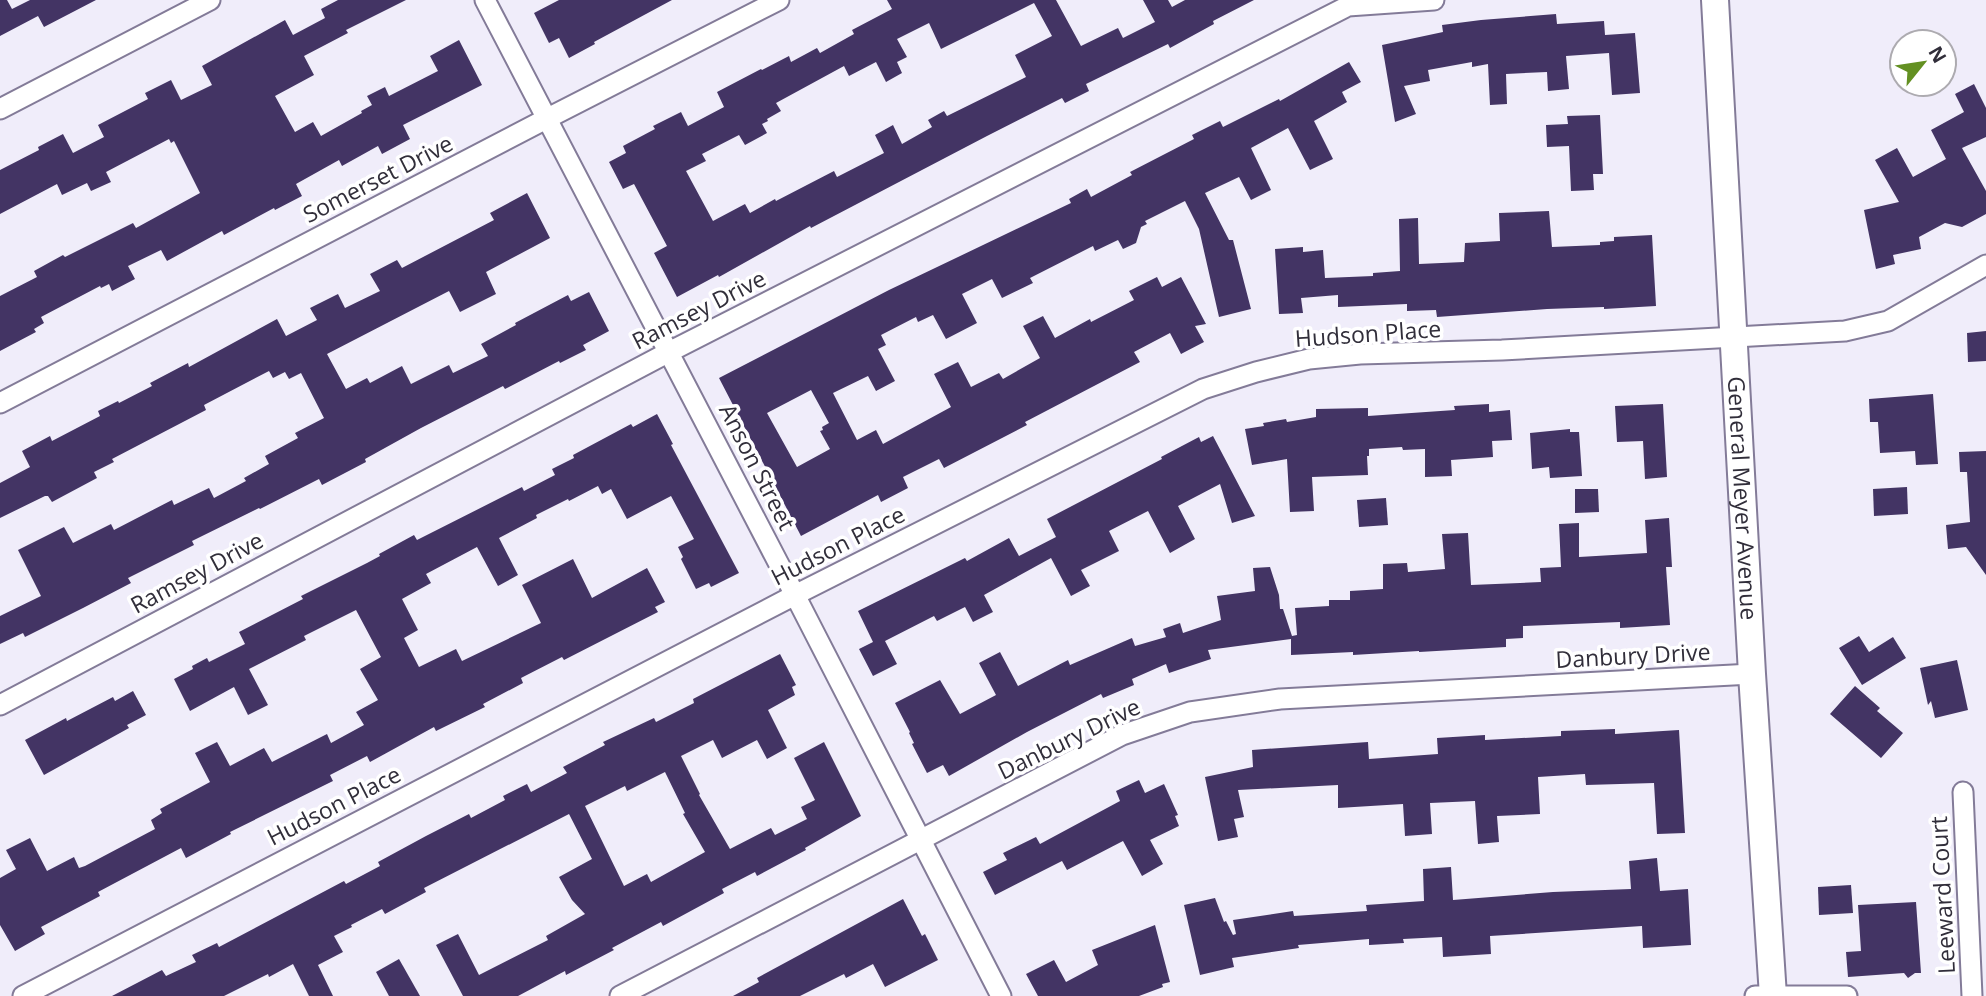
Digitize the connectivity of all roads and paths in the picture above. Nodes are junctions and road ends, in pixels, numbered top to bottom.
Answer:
1 (210, 0) edge
2 (485, 0) edge
3 (779, 0) edge
4 (1434, 0) edge
5 (1715, 0) edge
6 (0, 109) edge
7 (546, 119) junction
8 (1986, 265) edge
9 (1733, 339) junction
10 (669, 352) junction
11 (0, 402) edge
12 (795, 595) junction
13 (1752, 674) junction
14 (0, 705) edge
15 (1963, 792) dead end
16 (920, 841) junction
17 (23, 996) edge
18 (620, 996) edge
19 (1001, 996) edge
20 (1767, 996) edge
21 (1847, 996) edge
22 (1972, 996) edge

1 - 6 street
2 - 7 street, Anson Street
3 - 7 street, Somerset Drive
4 - 10 street, Ramsey Drive
5 - 9 main road, General Meyer Avenue
7 - 10 street, Anson Street
7 - 11 street, Somerset Drive
8 - 9 street, Hudson Place
9 - 12 street, Hudson Place
9 - 13 main road, General Meyer Avenue
10 - 12 street, Anson Street
10 - 14 street, Ramsey Drive
12 - 16 street, Anson Street
12 - 17 street, Hudson Place
13 - 16 street, Danbury Drive
13 - 20 main road, General Meyer Avenue
15 - 22 street, Leeward Court
16 - 18 street, Danbury Drive
16 - 19 street, Anson Street
20 - 21 street

